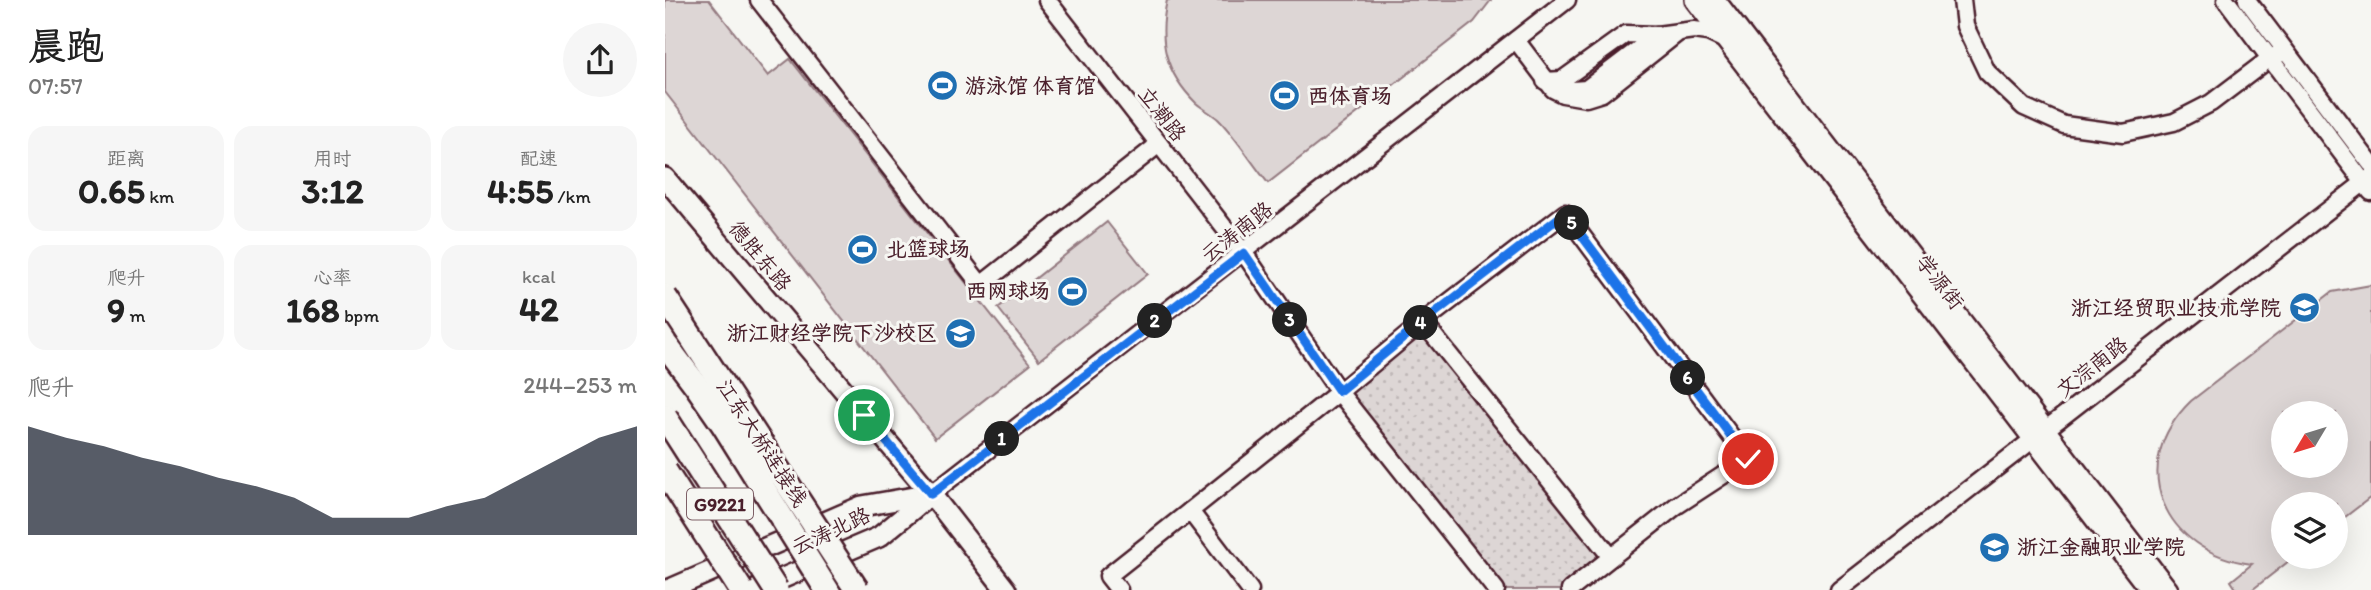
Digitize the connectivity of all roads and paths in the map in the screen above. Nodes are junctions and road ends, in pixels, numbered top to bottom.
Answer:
1 (759, 0) edge
2 (1047, 0) edge
3 (1567, 0) edge
4 (1695, 0) edge
5 (1715, 0) edge
6 (1962, 0) edge
7 (2226, 0) edge
8 (2247, 0) edge
9 (1679, 32) junction
10 (1657, 35) junction
11 (1515, 40) junction
12 (1726, 41) junction
13 (2285, 51) junction
14 (2269, 59) junction
15 (1545, 81) junction
16 (1159, 144) junction
17 (2371, 164) edge
18 (665, 178) edge
19 (2369, 184) edge
20 (1244, 253) junction
21 (665, 297) edge
22 (1423, 322) junction
23 (665, 344) edge
24 (1339, 391) junction
25 (665, 417) edge
26 (2039, 435) junction
27 (665, 471) edge
28 (931, 494) junction
29 (1189, 511) junction
30 (1611, 557) junction
31 (668, 590) edge
32 (741, 590) edge
33 (755, 590) edge
34 (776, 590) edge
35 (827, 590) edge
36 (857, 590) edge
37 (1006, 590) edge
38 (1119, 590) edge
39 (1250, 590) edge
40 (1496, 590) edge
41 (1570, 590) edge
42 (1839, 590) edge
43 (2150, 590) edge
44 (2168, 590) edge

1 - 16 street
2 - 16 street, 立潮路
3 - 11 street, 云涛南路
4 - 12 main road, 学源街
5 - 26 main road
6 - 14 street
7 - 14 street
8 - 13 street
9 - 10 street
9 - 12 street
9 - 15 street
10 - 15 street
10 - 15 street
11 - 15 street
11 - 20 street, 云涛南路
12 - 26 main road, 学源街
13 - 14 street
13 - 17 street
14 - 19 street
16 - 20 street, 立潮路
18 - 28 main road, 德胜东路
19 - 26 street, 文淙南路
20 - 24 street, 立潮路
20 - 28 street, 云涛南路
21 - 36 highway, 江东大桥连接线, bridge
22 - 24 street
22 - 30 street
22 - 30 street
23 - 35 highway, 江东大桥连接线, bridge
24 - 29 street
24 - 40 street, 立潮路
25 - 34 highway, G9221, bridge
26 - 42 street, 文淙南路
26 - 43 main road, 学源街
26 - 44 main road
27 - 32 highway, G9221, bridge
28 - 31 main road, 云涛北路
28 - 33 main road, 云涛北路
28 - 37 main road, 德胜东路
29 - 38 street
29 - 39 street
30 - 41 street

